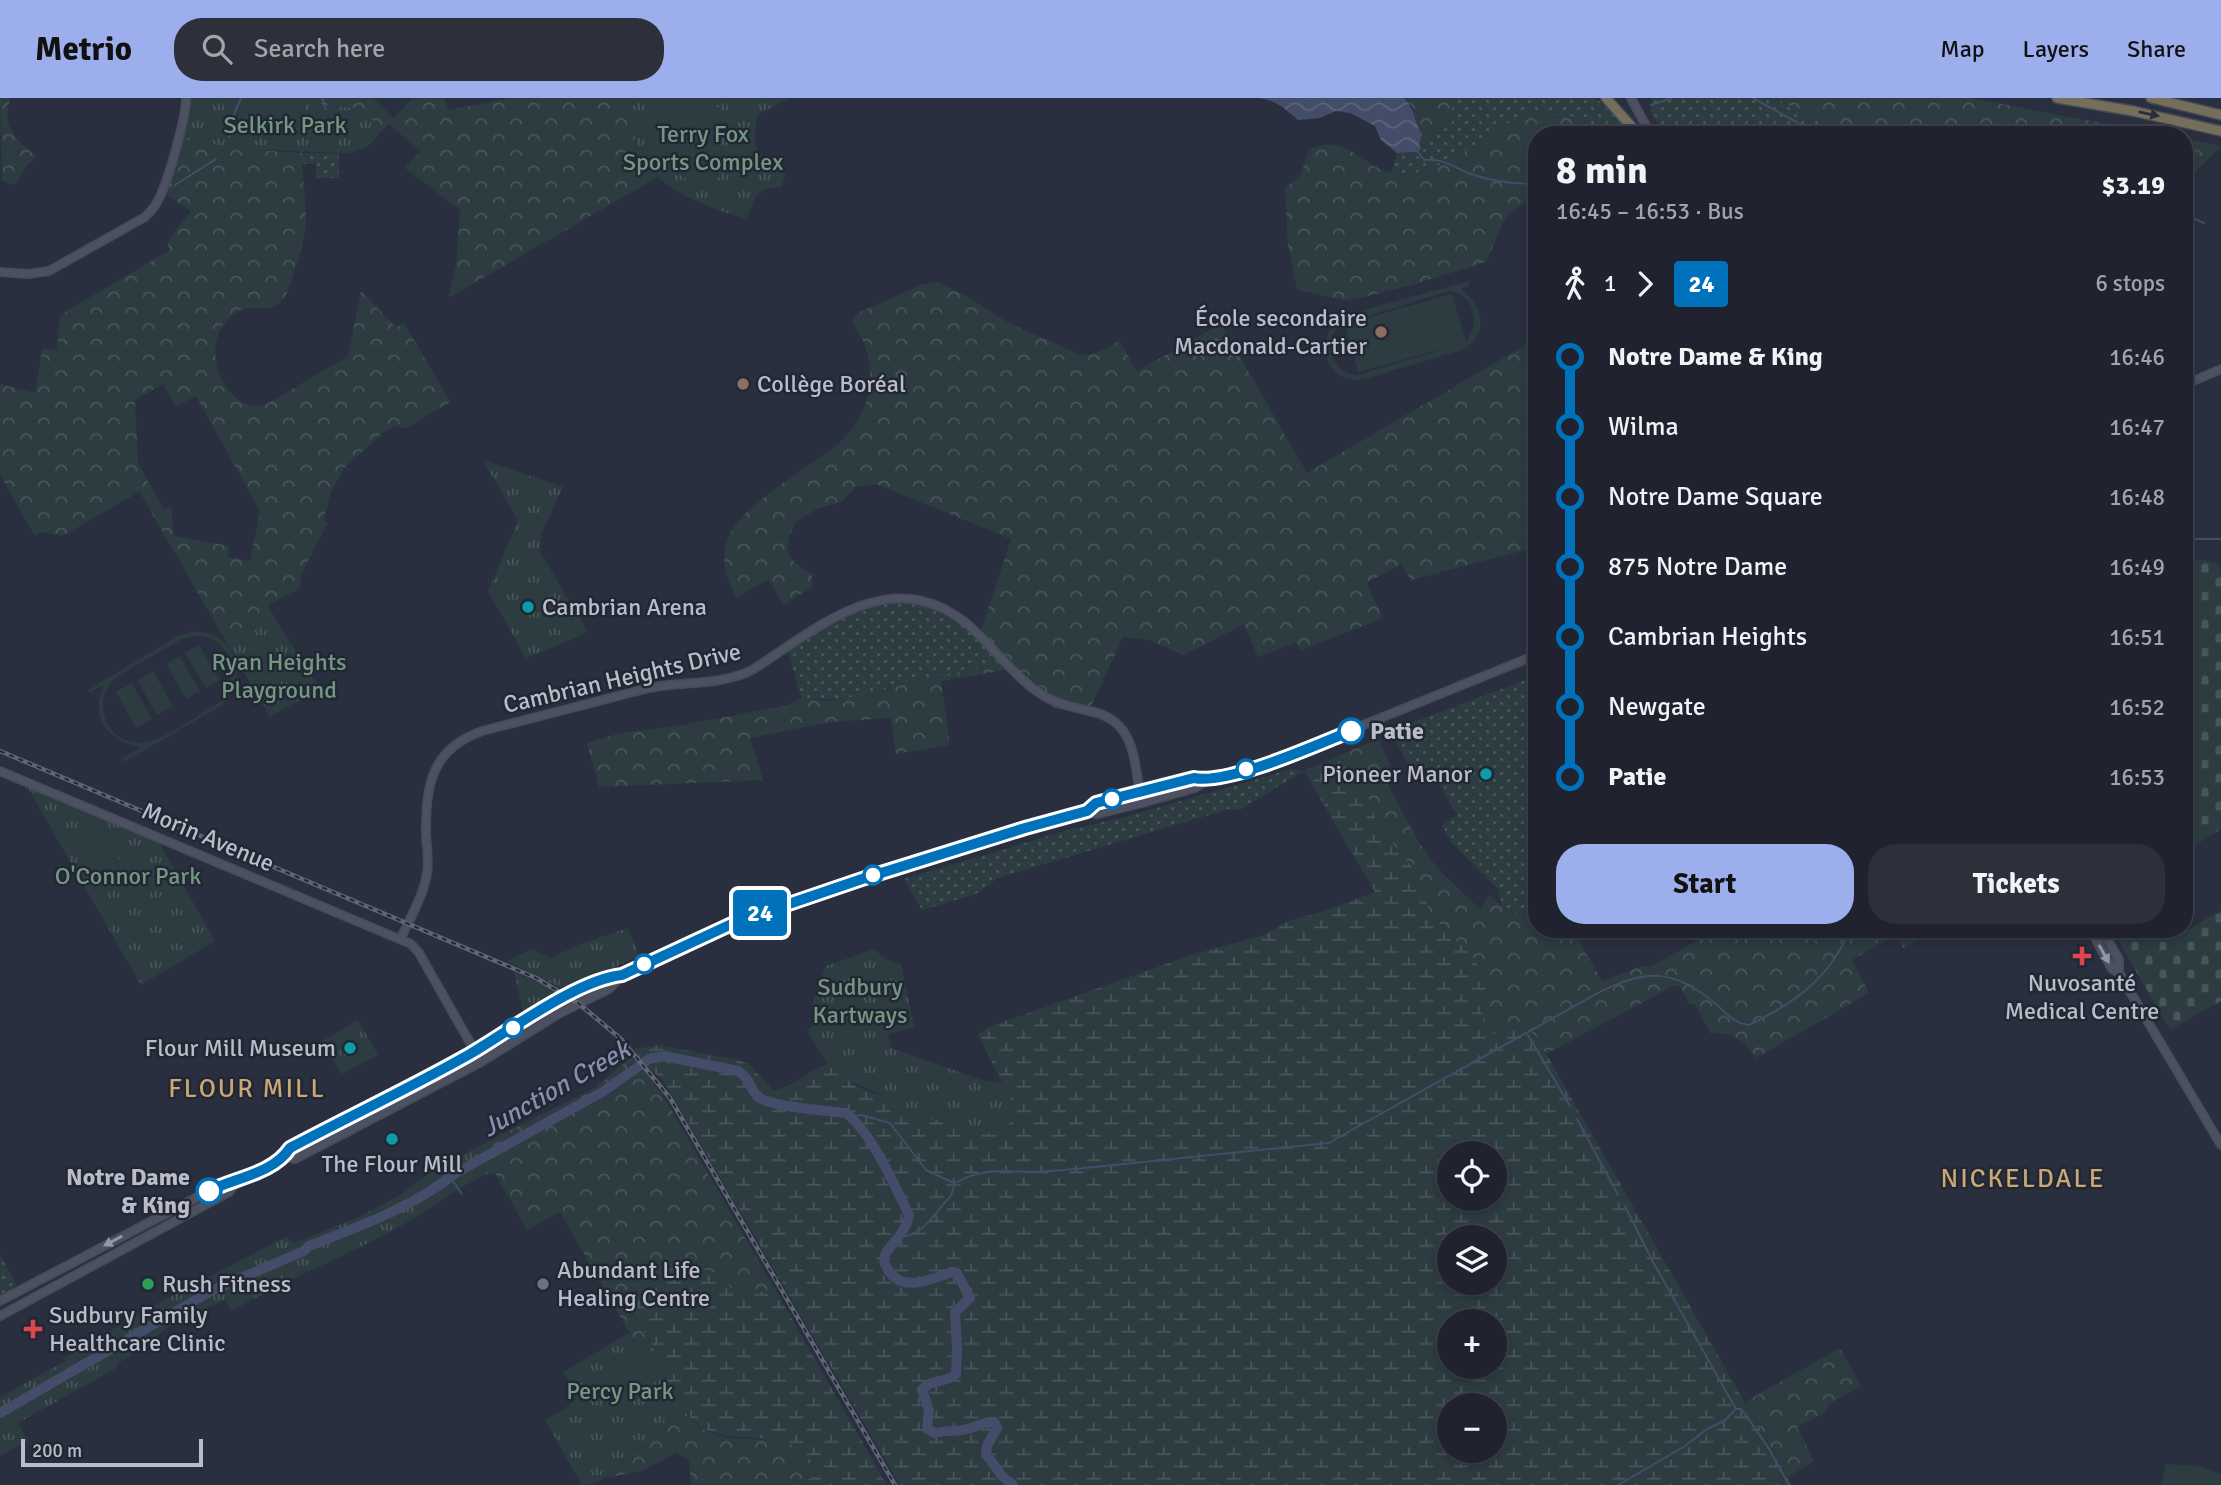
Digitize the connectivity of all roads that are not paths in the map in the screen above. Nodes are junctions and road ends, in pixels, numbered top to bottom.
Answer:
1 (186, 98) edge
2 (1606, 98) edge
3 (1631, 98) edge
4 (2057, 98) edge
5 (2151, 98) edge
6 (2221, 115) edge
7 (1631, 126) edge
8 (1646, 126) edge
9 (2221, 131) edge
10 (0, 272) edge
11 (2221, 369) edge
12 (2193, 380) edge
13 (1528, 658) edge
14 (0, 771) edge
15 (1207, 780) junction
16 (1139, 792) junction
17 (1142, 803) junction
18 (1087, 811) junction
19 (401, 938) junction
20 (2095, 938) edge
21 (2107, 938) edge
22 (2119, 973) junction
23 (622, 975) junction
24 (475, 1051) junction
25 (481, 1062) junction
26 (2221, 1145) edge
27 (284, 1157) junction
28 (235, 1183) junction
29 (0, 1301) edge
30 (0, 1317) edge

1 - 10 main road
2 - 7 highway
3 - 8 main road
4 -> 9 highway
5 - 6 highway
11 - 12 main road
13 - 15 main road
14 - 19 main road, Morin Avenue
15 - 16 main road
15 - 17 main road
16 - 17 main road, Cambrian Heights Drive
16 - 18 main road
16 - 19 main road, Cambrian Heights Drive
17 - 18 main road
18 - 23 main road
19 - 24 main road
20 -> 22 main road
21 - 22 main road
22 - 26 main road
23 - 24 main road
23 - 25 main road
24 - 25 main road
24 - 27 main road
25 - 27 main road
27 - 28 main road
28 -> 29 main road
28 - 30 main road

